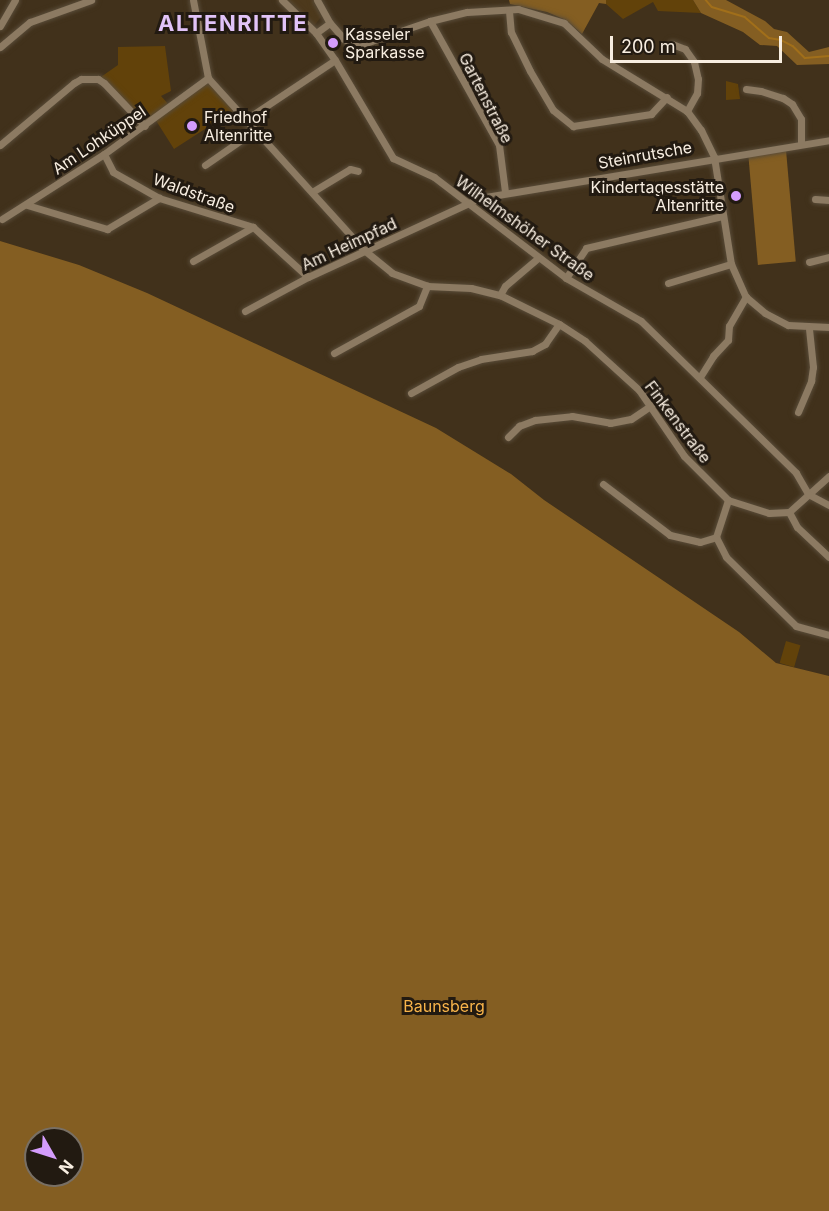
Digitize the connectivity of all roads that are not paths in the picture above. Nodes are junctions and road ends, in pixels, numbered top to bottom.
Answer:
1 (15, 0) edge
2 (91, 0) edge
3 (194, 0) edge
4 (282, 0) edge
5 (317, 0) edge
6 (508, 11) junction
7 (430, 21) junction
8 (330, 23) junction
9 (0, 26) edge
10 (316, 33) junction
11 (672, 44) dead end
12 (0, 47) edge
13 (335, 60) junction
14 (208, 78) junction
15 (746, 89) dead end
16 (667, 97) junction
17 (687, 111) junction
18 (245, 120) junction
19 (145, 126) junction
20 (254, 131) junction
21 (829, 140) edge
22 (801, 144) junction
23 (0, 145) edge
24 (104, 154) junction
25 (714, 158) junction
26 (204, 165) dead end
27 (358, 171) dead end
28 (312, 192) junction
29 (505, 192) junction
30 (159, 198) junction
31 (815, 199) dead end
32 (829, 200) edge
33 (27, 204) junction
34 (467, 204) junction
35 (722, 216) junction
36 (2, 219) dead end
37 (253, 227) junction
38 (364, 250) junction
39 (829, 257) edge
40 (538, 258) junction
41 (193, 261) dead end
42 (809, 262) dead end
43 (731, 264) junction
44 (308, 277) junction
45 (566, 278) junction
46 (668, 283) dead end
47 (427, 286) junction
48 (500, 295) junction
49 (746, 297) junction
50 (245, 311) dead end
51 (559, 324) junction
52 (829, 327) edge
53 (809, 328) junction
54 (334, 353) dead end
55 (700, 377) junction
56 (411, 393) dead end
57 (652, 405) junction
58 (798, 412) dead end
59 (508, 437) dead end
60 (829, 476) edge
61 (603, 484) dead end
62 (808, 494) junction
63 (728, 500) junction
64 (829, 505) edge
65 (789, 512) junction
66 (716, 537) junction
67 (829, 557) edge
68 (829, 635) edge

1 - 9 street
2 - 12 street
3 - 14 street
4 - 10 street, Wilhelmshöher Straße
5 - 8 street
6 - 7 street
6 - 16 street
6 - 16 street
7 - 8 street
7 - 29 street, Gartenstraße
8 - 10 street
10 - 13 street, Wilhelmshöher Straße
11 - 17 street
13 - 18 street
13 - 34 street, Wilhelmshöher Straße
14 - 18 street, Finkenstraße
14 - 19 street, Am Lohküppel
15 - 22 street
16 - 17 street
17 - 25 street
18 - 20 street, Finkenstraße
19 - 23 street
19 - 24 street, Am Lohküppel
20 - 26 street
20 - 28 street, Finkenstraße
21 - 22 street, Steinrutsche
22 - 25 street, Steinrutsche
24 - 30 street, Waldstraße
24 - 33 street, Am Lohküppel
25 - 29 street, Steinrutsche
25 - 35 street
27 - 28 street
28 - 38 street, Finkenstraße
29 - 34 street, Steinrutsche
30 - 33 street
30 - 37 street, Waldstraße
31 - 32 street
33 - 36 street, Am Lohküppel
34 - 38 street, Am Heimpfad
34 - 40 street, Wilhelmshöher Straße
35 - 43 street
35 - 45 street
37 - 41 street, Waldstraße
37 - 44 street, Waldstraße
38 - 44 street, Am Heimpfad
38 - 47 street, Finkenstraße
39 - 42 street
40 - 45 street, Wilhelmshöher Straße
40 - 48 street
43 - 46 street
43 - 49 street
44 - 50 street, Am Heimpfad
45 - 55 street, Wilhelmshöher Straße
47 - 48 street, Finkenstraße
47 - 54 street
48 - 51 street, Finkenstraße
49 - 53 street
49 - 55 street
51 - 56 street
51 - 57 street, Finkenstraße
52 - 53 street
53 - 58 street
55 - 62 street, Wilhelmshöher Straße
57 - 59 street
57 - 63 street, Finkenstraße
60 - 62 street
61 - 66 street
62 - 64 street
62 - 65 street
63 - 65 street, Finkenstraße
63 - 66 street
65 - 67 street
66 - 68 street

